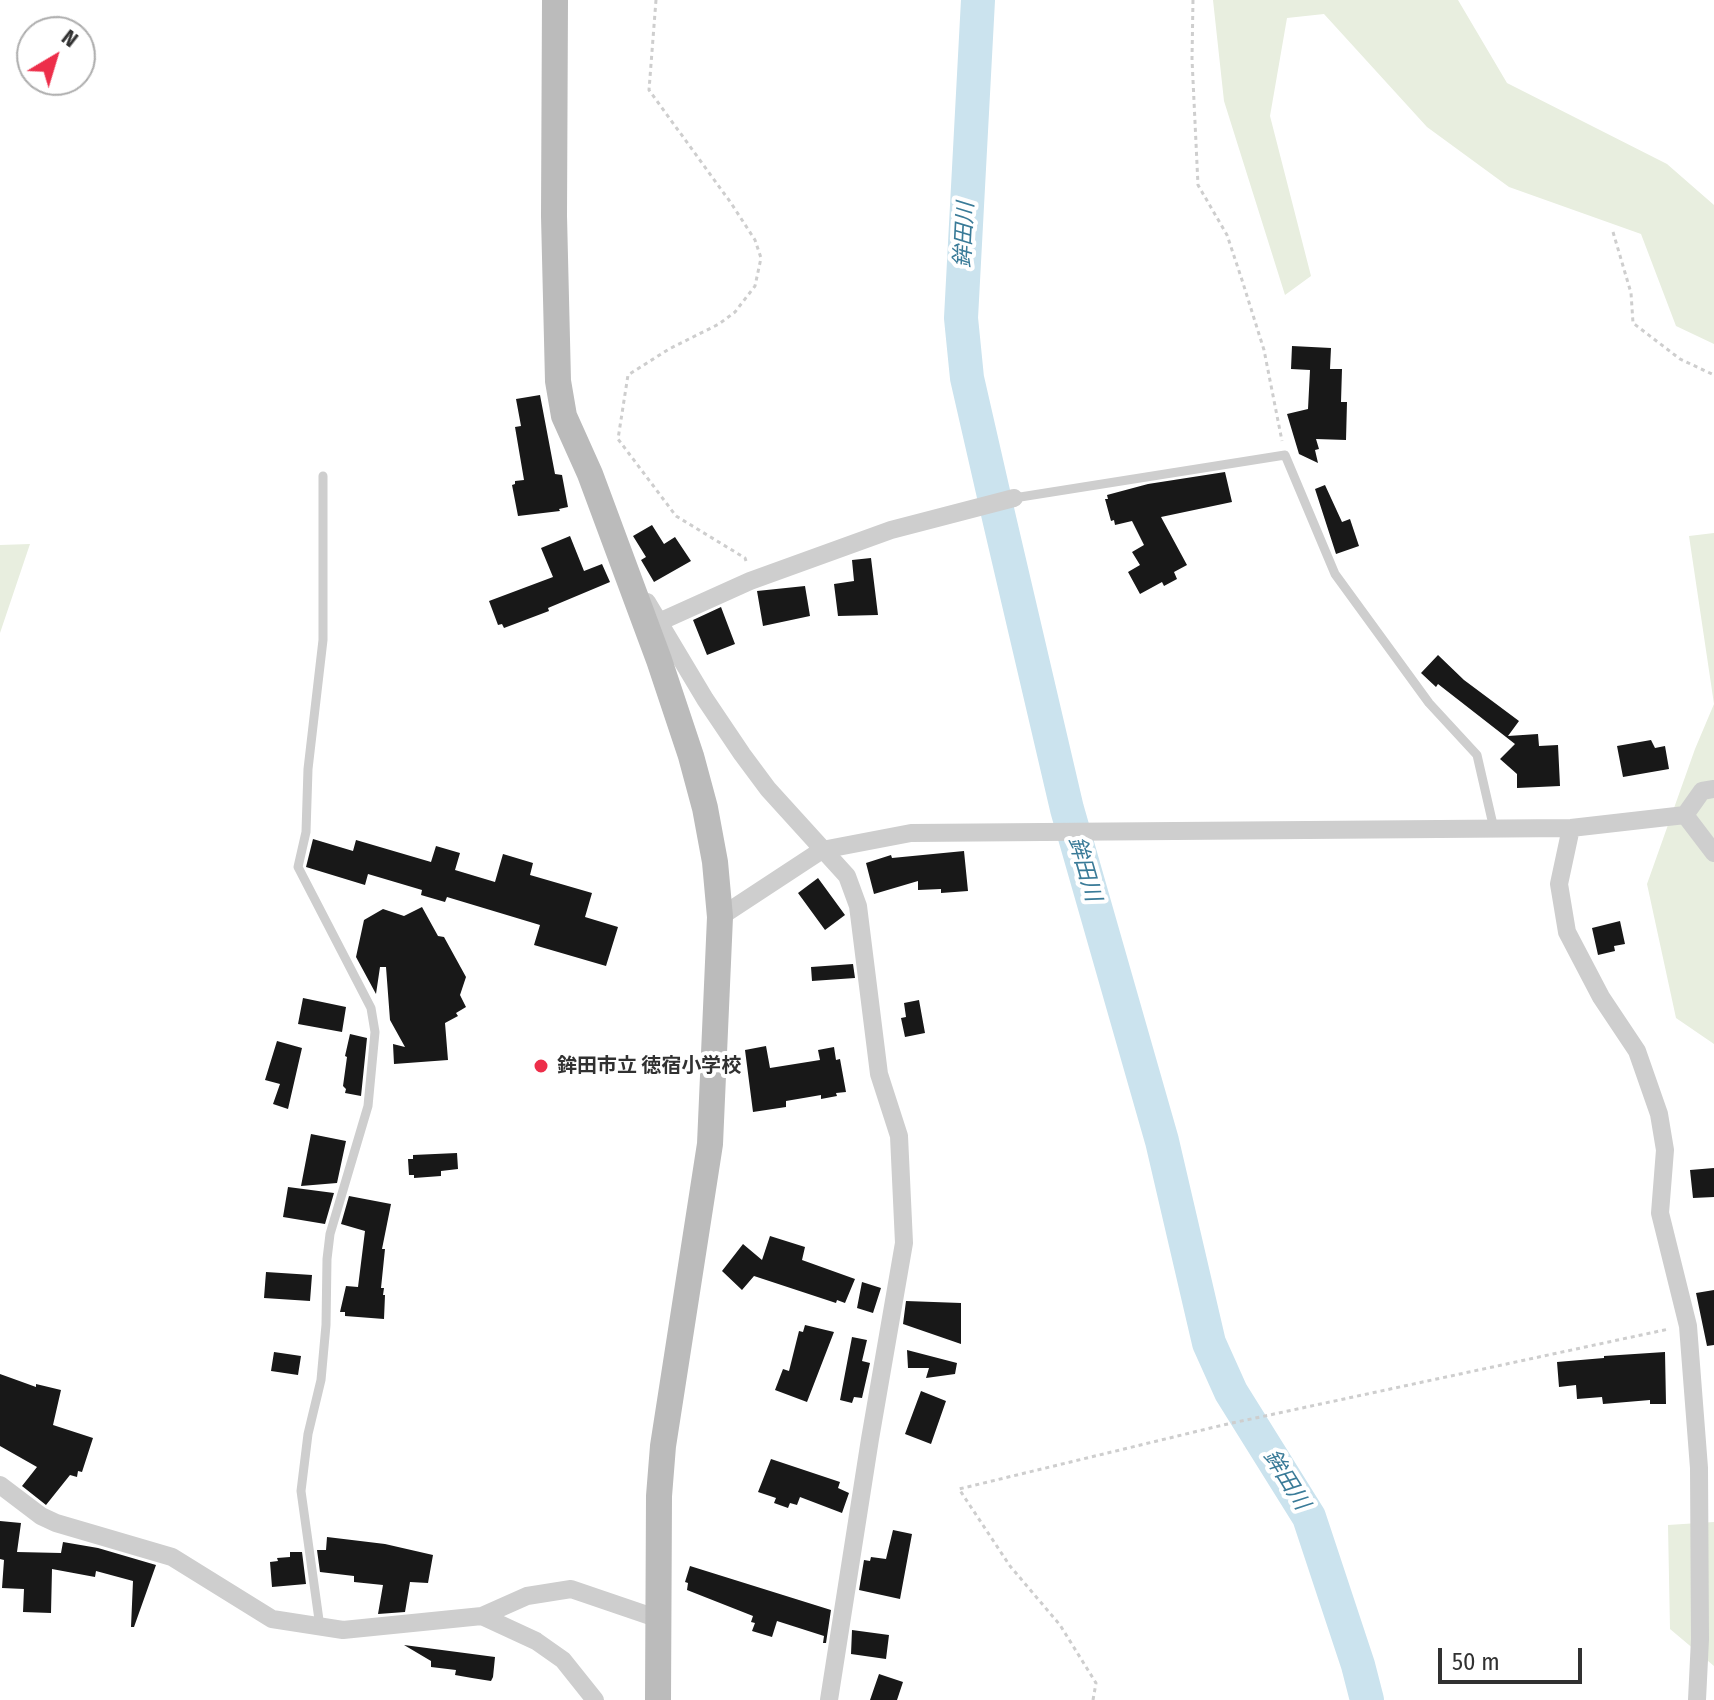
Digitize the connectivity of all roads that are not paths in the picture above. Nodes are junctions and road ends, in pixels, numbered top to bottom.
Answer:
1 (555, 0) edge
2 (323, 476) dead end
3 (1014, 498) joint
4 (624, 567) junction
5 (659, 622) junction
6 (1714, 789) edge
7 (1685, 815) junction
8 (1571, 828) junction
9 (1494, 829) junction
10 (822, 850) junction
11 (1714, 853) edge
12 (720, 917) junction
13 (0, 1485) edge
14 (482, 1616) junction
15 (659, 1619) junction
16 (320, 1627) junction
17 (595, 1700) edge
18 (658, 1700) edge
19 (829, 1700) edge
20 (1697, 1700) edge

1 - 4 street
2 - 16 lane
3 - 5 street
3 - 9 lane
4 - 5 street
4 - 12 street
5 - 10 street
6 - 7 street
7 - 8 street
7 - 11 street
8 - 9 street
8 - 20 street
9 - 10 street
10 - 12 street
10 - 19 street
12 - 15 street
13 - 16 street
14 - 15 street
14 - 16 street
14 - 17 street
15 - 18 street

